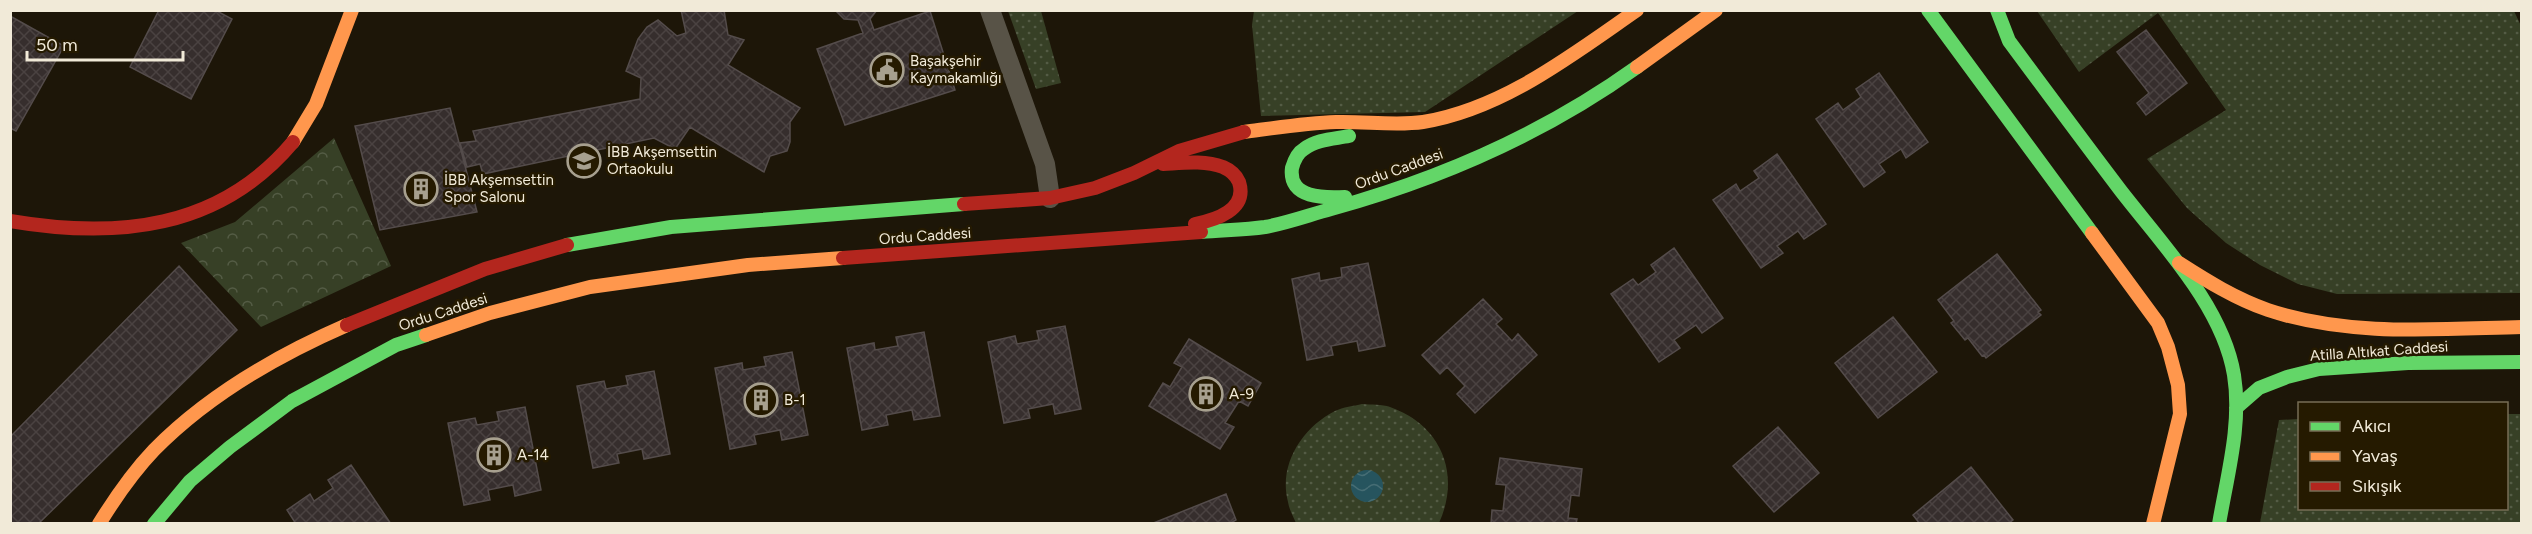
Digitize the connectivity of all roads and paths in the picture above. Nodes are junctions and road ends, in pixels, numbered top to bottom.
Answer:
1 (352, 10) edge
2 (990, 10) edge
3 (1637, 10) edge
4 (1716, 10) edge
5 (1928, 10) edge
6 (1985, 10) edge
7 (1997, 10) edge
8 (2009, 41) junction
9 (1422, 122) junction
10 (1156, 164) junction
11 (1385, 194) junction
12 (1050, 198) junction
13 (10, 221) edge
14 (1136, 238) junction
15 (2171, 257) junction
16 (2522, 327) edge
17 (2522, 362) edge
18 (2236, 408) junction
19 (99, 524) edge
20 (154, 524) edge
21 (2153, 524) edge
22 (2219, 524) edge

1 - 13 main road
2 - 12 street
3 - 9 main road, Ordu Caddesi
4 - 11 main road, Ordu Caddesi
5 - 21 main road
6 - 8 main road
7 - 8 main road, Atilla Altıkat Caddesi
8 - 15 main road, Atilla Altıkat Caddesi
9 - 10 main road, Ordu Caddesi
9 - 11 main road
10 - 12 main road, Ordu Caddesi
10 - 14 main road
11 - 14 main road, Ordu Caddesi
12 - 19 main road, Ordu Caddesi
14 - 20 main road, Ordu Caddesi
15 - 16 main road, Atilla Altıkat Caddesi
15 - 18 main road, Atilla Altıkat Caddesi
17 - 18 main road, Atilla Altıkat Caddesi
18 - 22 main road

